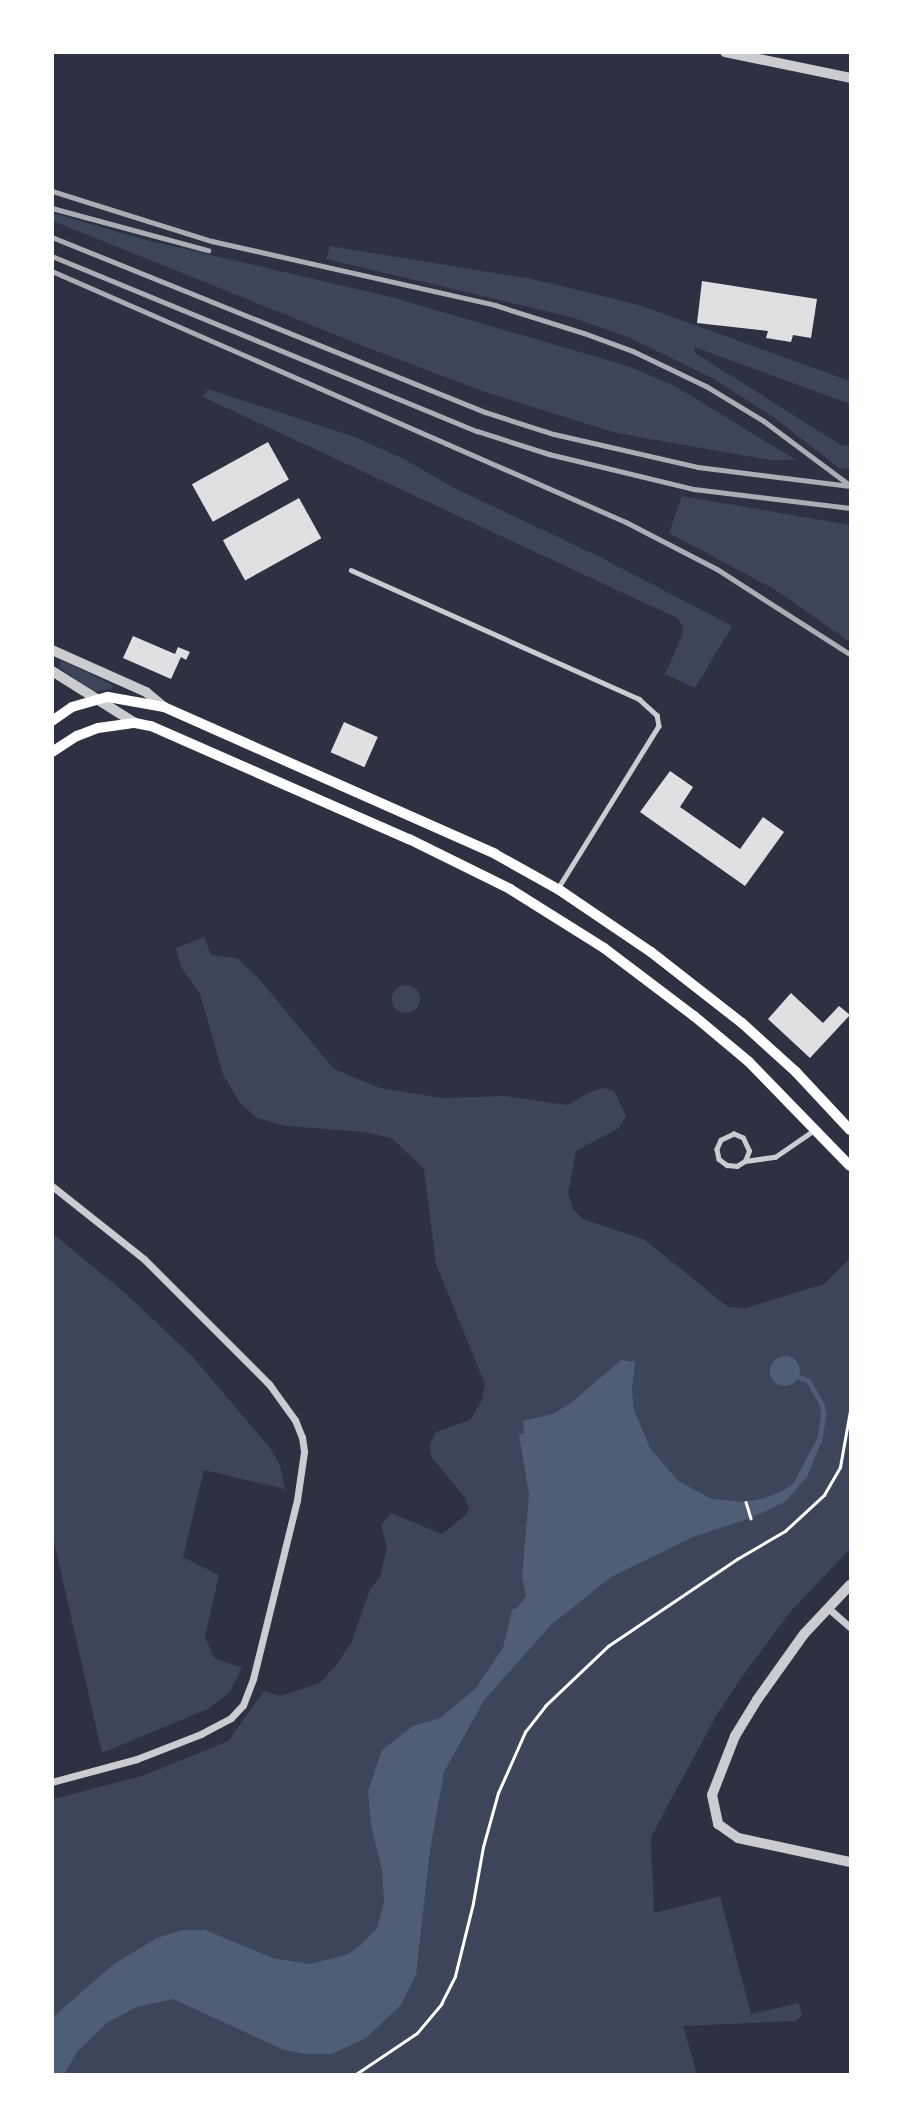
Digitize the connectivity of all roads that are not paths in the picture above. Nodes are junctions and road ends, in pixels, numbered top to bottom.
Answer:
1 (725, 52) edge
2 (850, 78) edge
3 (351, 570) dead end
4 (52, 650) edge
5 (52, 671) edge
6 (94, 700) junction
7 (164, 707) junction
8 (52, 721) edge
9 (135, 723) junction
10 (52, 752) edge
11 (558, 889) junction
12 (816, 1128) junction
13 (850, 1130) edge
14 (746, 1161) junction
15 (850, 1166) edge
16 (52, 1186) edge
17 (850, 1585) edge
18 (828, 1608) junction
19 (850, 1627) edge
20 (52, 1782) edge
21 (850, 1862) edge

1 - 2 street
3 - 11 lane
4 - 7 street
5 - 6 street
6 - 7 main road
6 - 8 main road
6 - 9 street
7 - 11 main road
9 - 10 main road
9 - 12 main road
11 - 13 main road
12 - 14 lane
12 - 15 main road
14 - 14 lane
16 - 20 street
17 - 18 street
18 - 19 street
18 - 21 street

